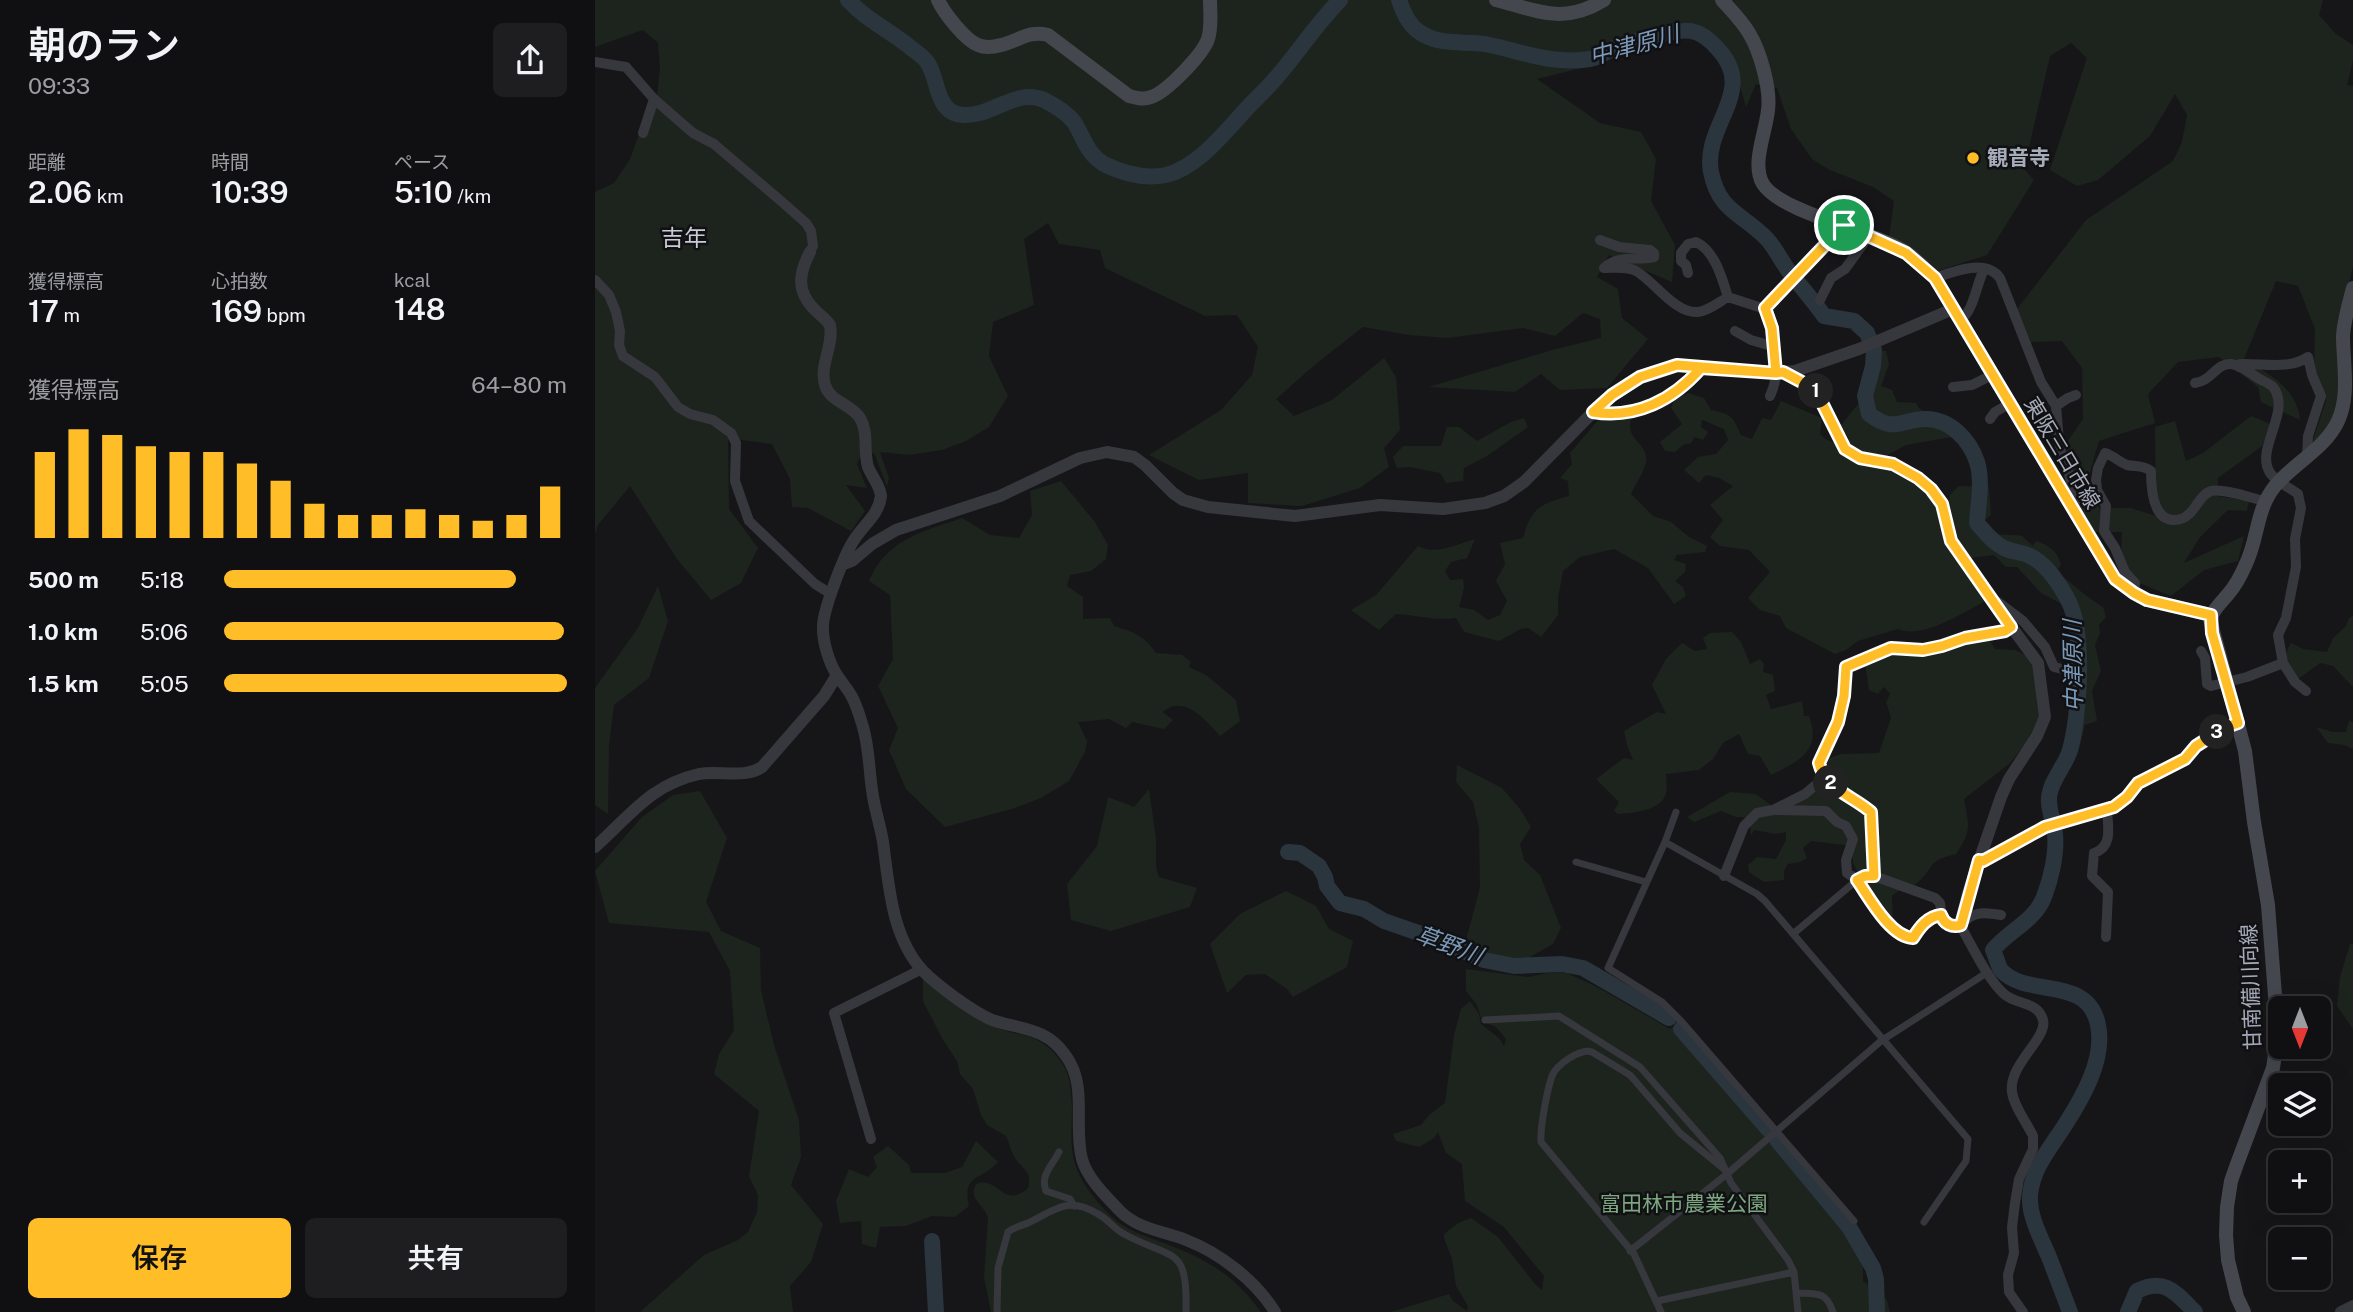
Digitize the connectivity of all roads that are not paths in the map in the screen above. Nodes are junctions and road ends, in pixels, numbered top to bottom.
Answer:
1 (938, 0) edge
2 (1210, 0) edge
3 (1496, 0) edge
4 (1604, 0) edge
5 (1722, 0) edge
6 (595, 62) edge
7 (654, 99) junction
8 (643, 133) dead end
9 (1844, 225) junction
10 (1870, 236) junction
11 (1600, 240) dead end
12 (810, 252) joint
13 (1851, 261) junction
14 (1984, 269) junction
15 (1688, 273) dead end
16 (1849, 276) dead end
17 (1935, 278) junction
18 (595, 280) edge
19 (2353, 288) edge
20 (1728, 297) junction
21 (1820, 300) dead end
22 (1765, 309) junction
23 (1956, 315) junction
24 (1735, 331) dead end
25 (1775, 347) junction
26 (2239, 367) junction
27 (1701, 368) junction
28 (1779, 373) junction
29 (1992, 375) junction
30 (2195, 383) dead end
31 (1953, 387) dead end
32 (2076, 395) dead end
33 (1770, 396) dead end
34 (2009, 404) junction
35 (2056, 406) junction
36 (1593, 412) junction
37 (1990, 419) dead end
38 (2307, 456) junction
39 (2280, 481) junction
40 (2265, 500) junction
41 (2070, 507) junction
42 (844, 564) junction
43 (2134, 593) junction
44 (831, 594) junction
45 (1994, 603) junction
46 (2211, 615) junction
47 (2011, 627) junction
48 (2201, 652) dead end
49 (2283, 663) junction
50 (2075, 673) dead end
51 (837, 675) junction
52 (2227, 683) junction
53 (2306, 691) dead end
54 (2238, 723) junction
55 (1825, 777) junction
56 (1773, 810) junction
57 (2107, 811) junction
58 (1677, 812) dead end
59 (1665, 842) junction
60 (595, 847) edge
61 (1979, 860) junction
62 (1576, 862) dead end
63 (1724, 876) junction
64 (1874, 876) junction
65 (1857, 880) junction
66 (1646, 882) junction
67 (1941, 915) junction
68 (2001, 915) dead end
69 (1961, 925) junction
70 (1793, 934) junction
71 (2106, 937) dead end
72 (922, 969) junction
73 (1988, 972) junction
74 (1485, 1020) dead end
75 (1883, 1040) junction
76 (1777, 1132) junction
77 (871, 1139) dead end
78 (1059, 1152) dead end
79 (1725, 1172) junction
80 (1074, 1206) junction
81 (1854, 1222) dead end
82 (1924, 1222) dead end
83 (1630, 1251) junction
84 (1794, 1272) junction
85 (1797, 1293) junction
86 (1657, 1301) junction
87 (2353, 1306) edge
88 (997, 1312) edge
89 (1186, 1312) edge
90 (1275, 1312) edge
91 (1661, 1312) edge
92 (1798, 1312) edge
93 (1833, 1312) edge
94 (2023, 1312) edge
95 (2244, 1312) edge
96 (2341, 1312) edge

1 - 2 main road
3 - 4 main road
5 - 9 main road, 東阪三日市線
6 - 7 street
7 - 8 street
7 - 12 street
9 - 10 main road, 東阪三日市線
9 - 22 street
10 - 13 street
10 - 17 main road, 東阪三日市線
11 - 20 street
12 - 42 street
13 - 16 street
13 - 21 street
14 - 17 street
14 - 23 street
14 - 35 street
15 - 20 street
17 - 23 main road, 東阪三日市線
18 - 44 street
19 - 38 main road
20 - 22 street
22 - 25 street
23 - 28 street
23 - 29 main road, 東阪三日市線
24 - 25 street
25 - 28 street
26 - 30 street
26 - 38 street
26 - 39 street
27 - 28 street
27 - 36 street
27 - 36 street
28 - 33 street
28 - 45 street
29 - 31 street
29 - 34 main road, 東阪三日市線
32 - 35 street
34 - 37 street
34 - 41 main road, 東阪三日市線
35 - 41 street
36 - 42 street
38 - 39 main road
39 - 40 main road
39 - 49 street
40 - 43 street
40 - 46 main road
41 - 43 main road, 東阪三日市線
42 - 44 street
43 - 46 main road, 東阪三日市線
44 - 51 street
45 - 47 street
45 - 50 street
46 - 52 main road, 甘南備川向線
47 - 55 street
47 - 61 street
48 - 52 street
49 - 52 street
49 - 53 street
51 - 60 street
51 - 72 street
52 - 54 main road, 甘南備川向線
54 - 57 street
54 - 95 main road, 甘南備川向線
55 - 56 street
55 - 64 street
56 - 63 street
56 - 65 street
57 - 61 street
57 - 71 street
58 - 59 street
59 - 63 street
59 - 66 street
61 - 69 street
62 - 66 street
63 - 70 street
64 - 65 street
64 - 67 street
65 - 67 street
65 - 70 street
66 - 76 street
67 - 69 street
68 - 69 street
69 - 73 street
70 - 75 street
72 - 77 street
72 - 90 street
73 - 75 street
73 - 94 street
74 - 79 street
75 - 76 street
75 - 82 street
76 - 79 street
76 - 81 street
78 - 80 street
79 - 83 street
79 - 83 street
79 - 84 street
80 - 88 street
80 - 89 street
83 - 86 street
84 - 85 street
84 - 86 street
85 - 92 street
85 - 93 street
86 - 91 street
87 - 96 street

